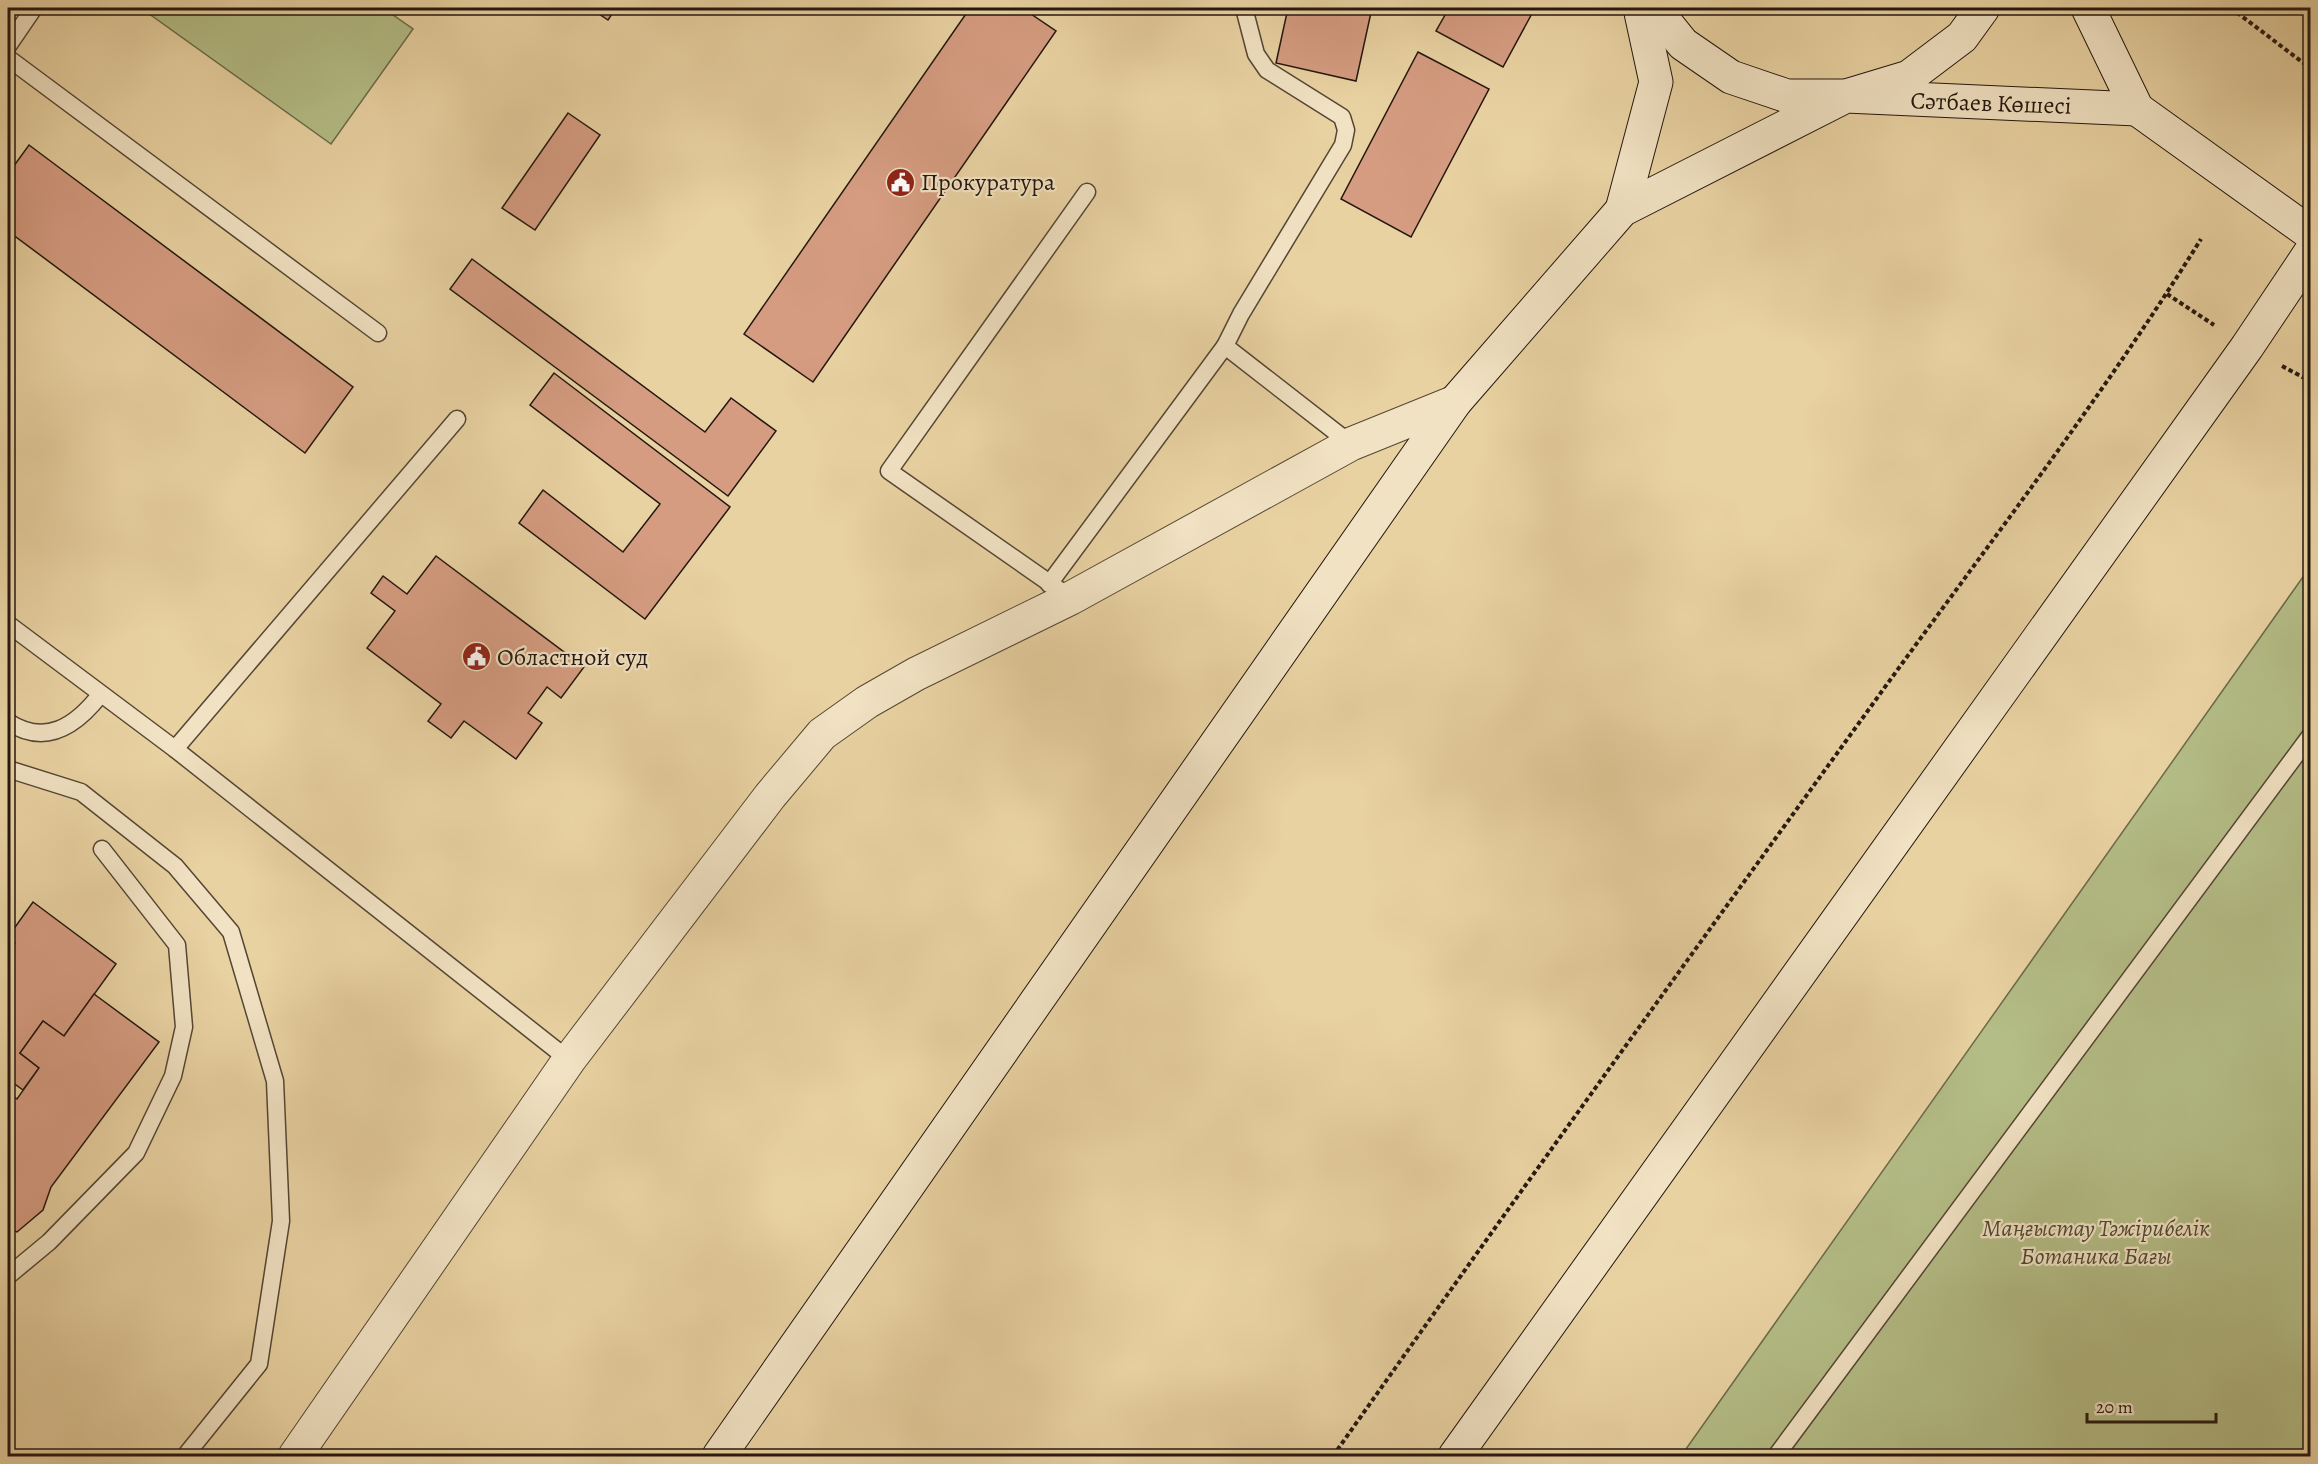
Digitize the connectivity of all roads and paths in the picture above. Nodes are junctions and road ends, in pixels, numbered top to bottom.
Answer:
1 (34, 8) edge
2 (1244, 8) edge
3 (1640, 8) edge
4 (1654, 8) edge
5 (1983, 8) edge
6 (2088, 8) edge
7 (2231, 8) edge
8 (8, 46) edge
9 (8, 58) edge
10 (2310, 68) edge
11 (1846, 96) junction
12 (2137, 109) junction
13 (1086, 192) dead end
14 (1622, 210) junction
15 (2310, 232) edge
16 (2201, 238) dead end
17 (2310, 253) edge
18 (378, 333) dead end
19 (1225, 346) junction
20 (1455, 402) junction
21 (458, 418) dead end
22 (1351, 444) junction
23 (1060, 591) junction
24 (8, 624) edge
25 (100, 695) junction
26 (8, 722) edge
27 (2310, 735) edge
28 (175, 749) junction
29 (8, 769) edge
30 (102, 849) dead end
31 (569, 1060) junction
32 (8, 1276) edge
33 (185, 1456) edge
34 (295, 1456) edge
35 (719, 1456) edge
36 (1333, 1456) edge
37 (1455, 1456) edge
38 (1776, 1456) edge

1 - 8 lane
2 - 19 lane
3 - 14 main road
4 - 11 main road
5 - 11 main road
6 - 12 main road
7 - 10 path
9 - 18 lane
11 - 12 main road, Сәтбаев Көшесі
11 - 14 main road
12 - 15 main road
13 - 23 lane
14 - 20 main road
16 - 36 path
17 - 37 main road
19 - 22 lane
19 - 23 lane
20 - 22 main road
20 - 35 main road
21 - 28 lane
22 - 23 main road
23 - 31 main road
24 - 25 lane
25 - 26 lane
25 - 28 lane
27 - 38 lane
28 - 31 lane
29 - 33 lane
30 - 32 lane
31 - 34 main road

